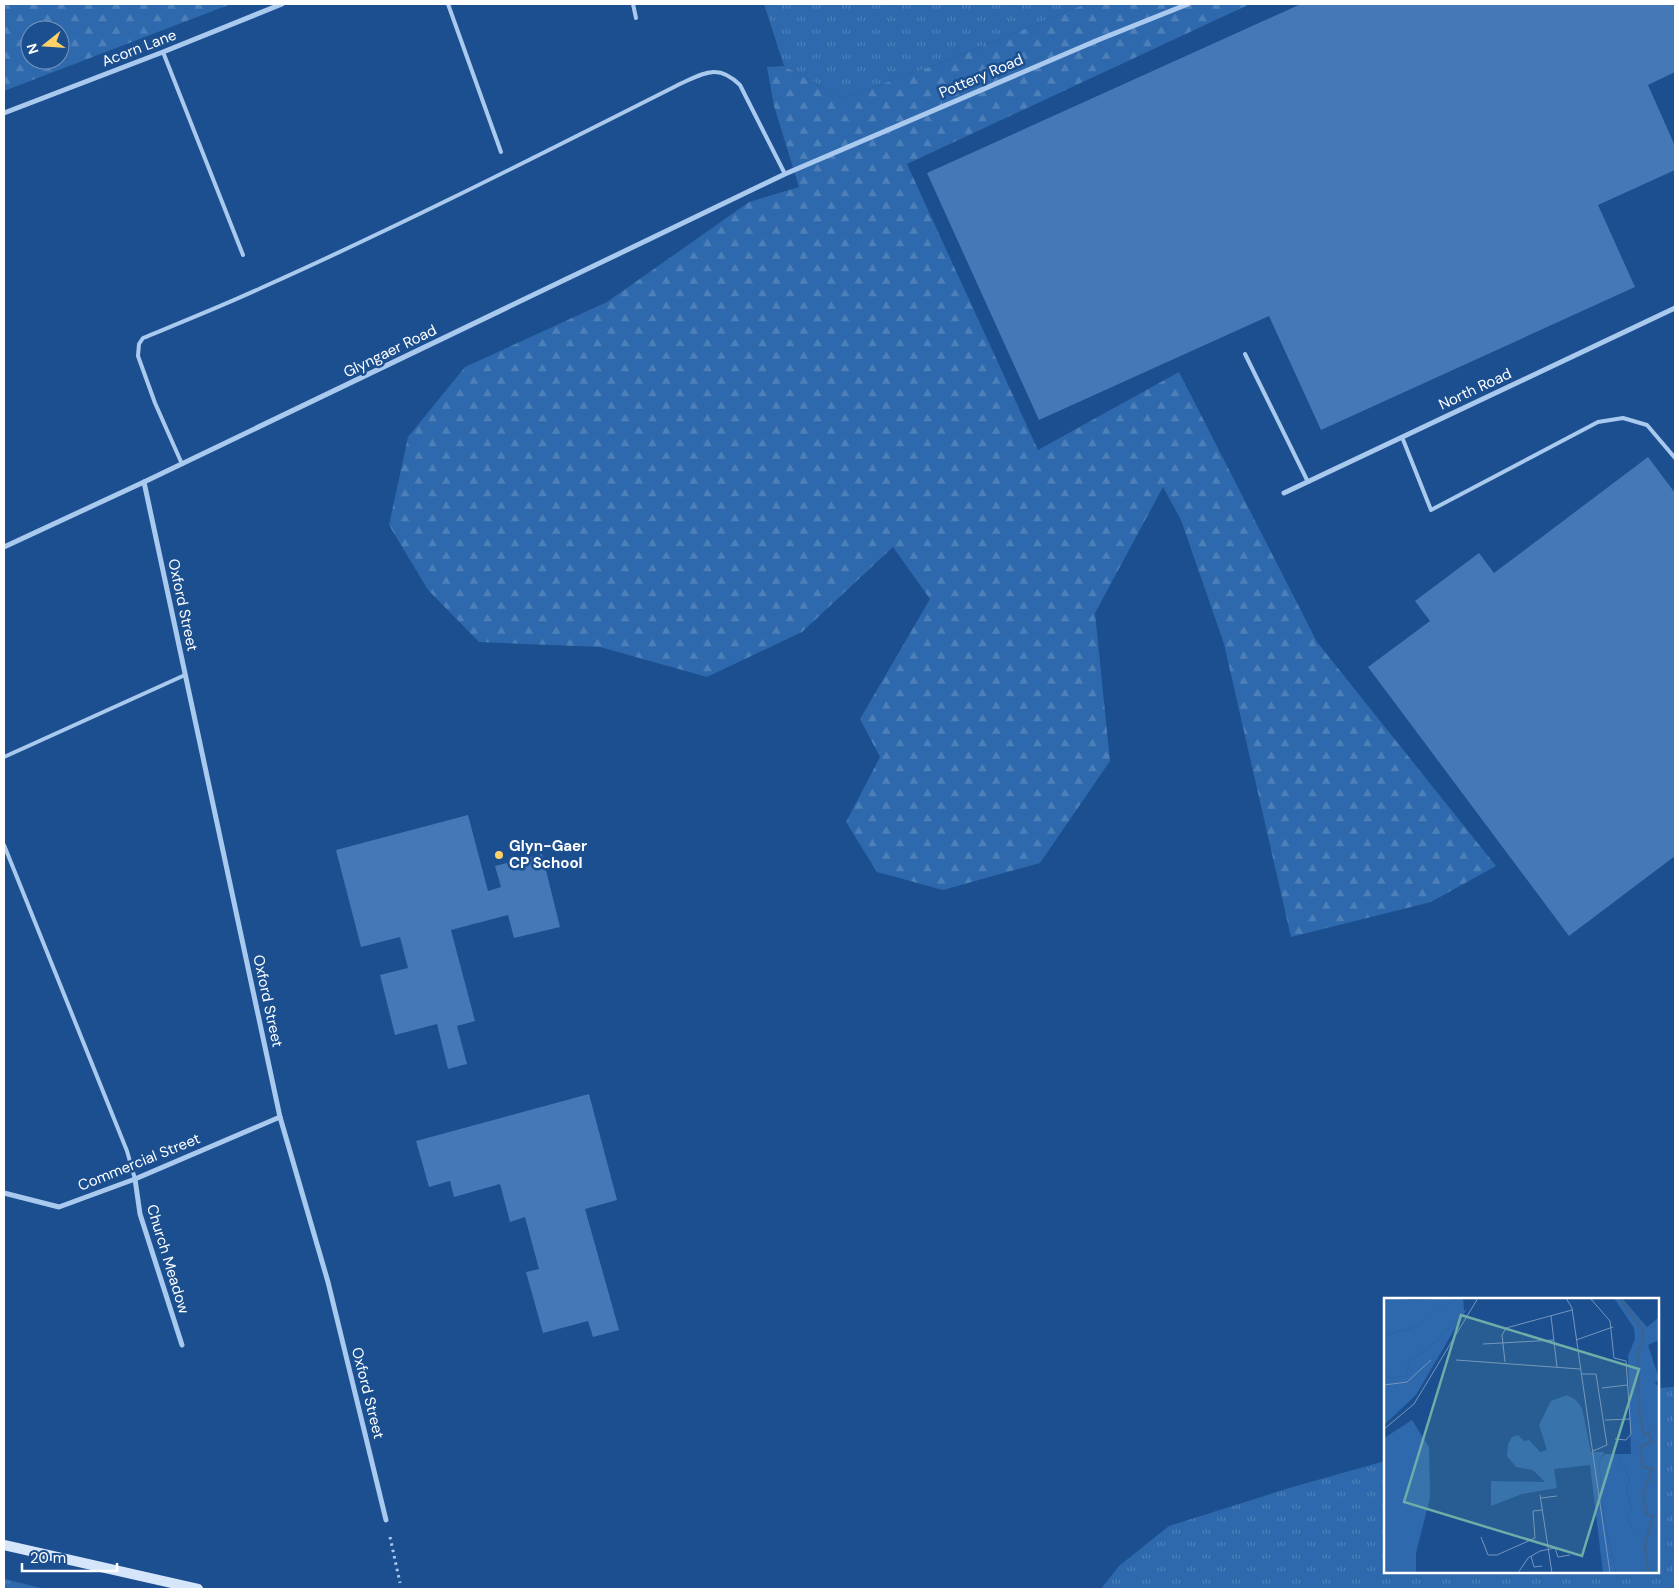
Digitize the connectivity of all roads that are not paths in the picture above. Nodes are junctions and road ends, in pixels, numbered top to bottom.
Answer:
1 (282, 4) edge
2 (448, 4) edge
3 (633, 4) edge
4 (1188, 4) edge
5 (636, 18) dead end
6 (163, 52) junction
7 (4, 114) edge
8 (501, 152) dead end
9 (785, 174) junction
10 (243, 255) dead end
11 (1675, 308) edge
12 (1245, 354) dead end
13 (1402, 437) junction
14 (1675, 458) edge
15 (182, 464) junction
16 (144, 482) junction
17 (1308, 482) junction
18 (1284, 493) dead end
19 (4, 548) edge
20 (186, 675) junction
21 (4, 757) edge
22 (4, 845) edge
23 (280, 1117) junction
24 (135, 1179) junction
25 (4, 1193) edge
26 (182, 1345) dead end
27 (386, 1520) road end
28 (4, 1546) edge
29 (198, 1589) edge

1 - 6 street, Acorn Lane
2 - 8 lane
3 - 5 lane
4 - 9 street, Pottery Road
6 - 7 street, Acorn Lane
6 - 10 lane
9 - 15 street, Glyngaer Road
9 - 15 lane
11 - 13 street, North Road
12 - 17 lane
13 - 14 lane
13 - 17 street, North Road
15 - 16 street, Glyngaer Road
16 - 19 street, Glyngaer Road
16 - 20 street, Oxford Street
17 - 18 street, North Road
20 - 21 lane
20 - 23 street, Oxford Street
22 - 24 lane
23 - 24 street, Commercial Street
23 - 27 street, Oxford Street
24 - 25 street, Commercial Street
24 - 26 street, Church Meadow
28 - 29 main road

